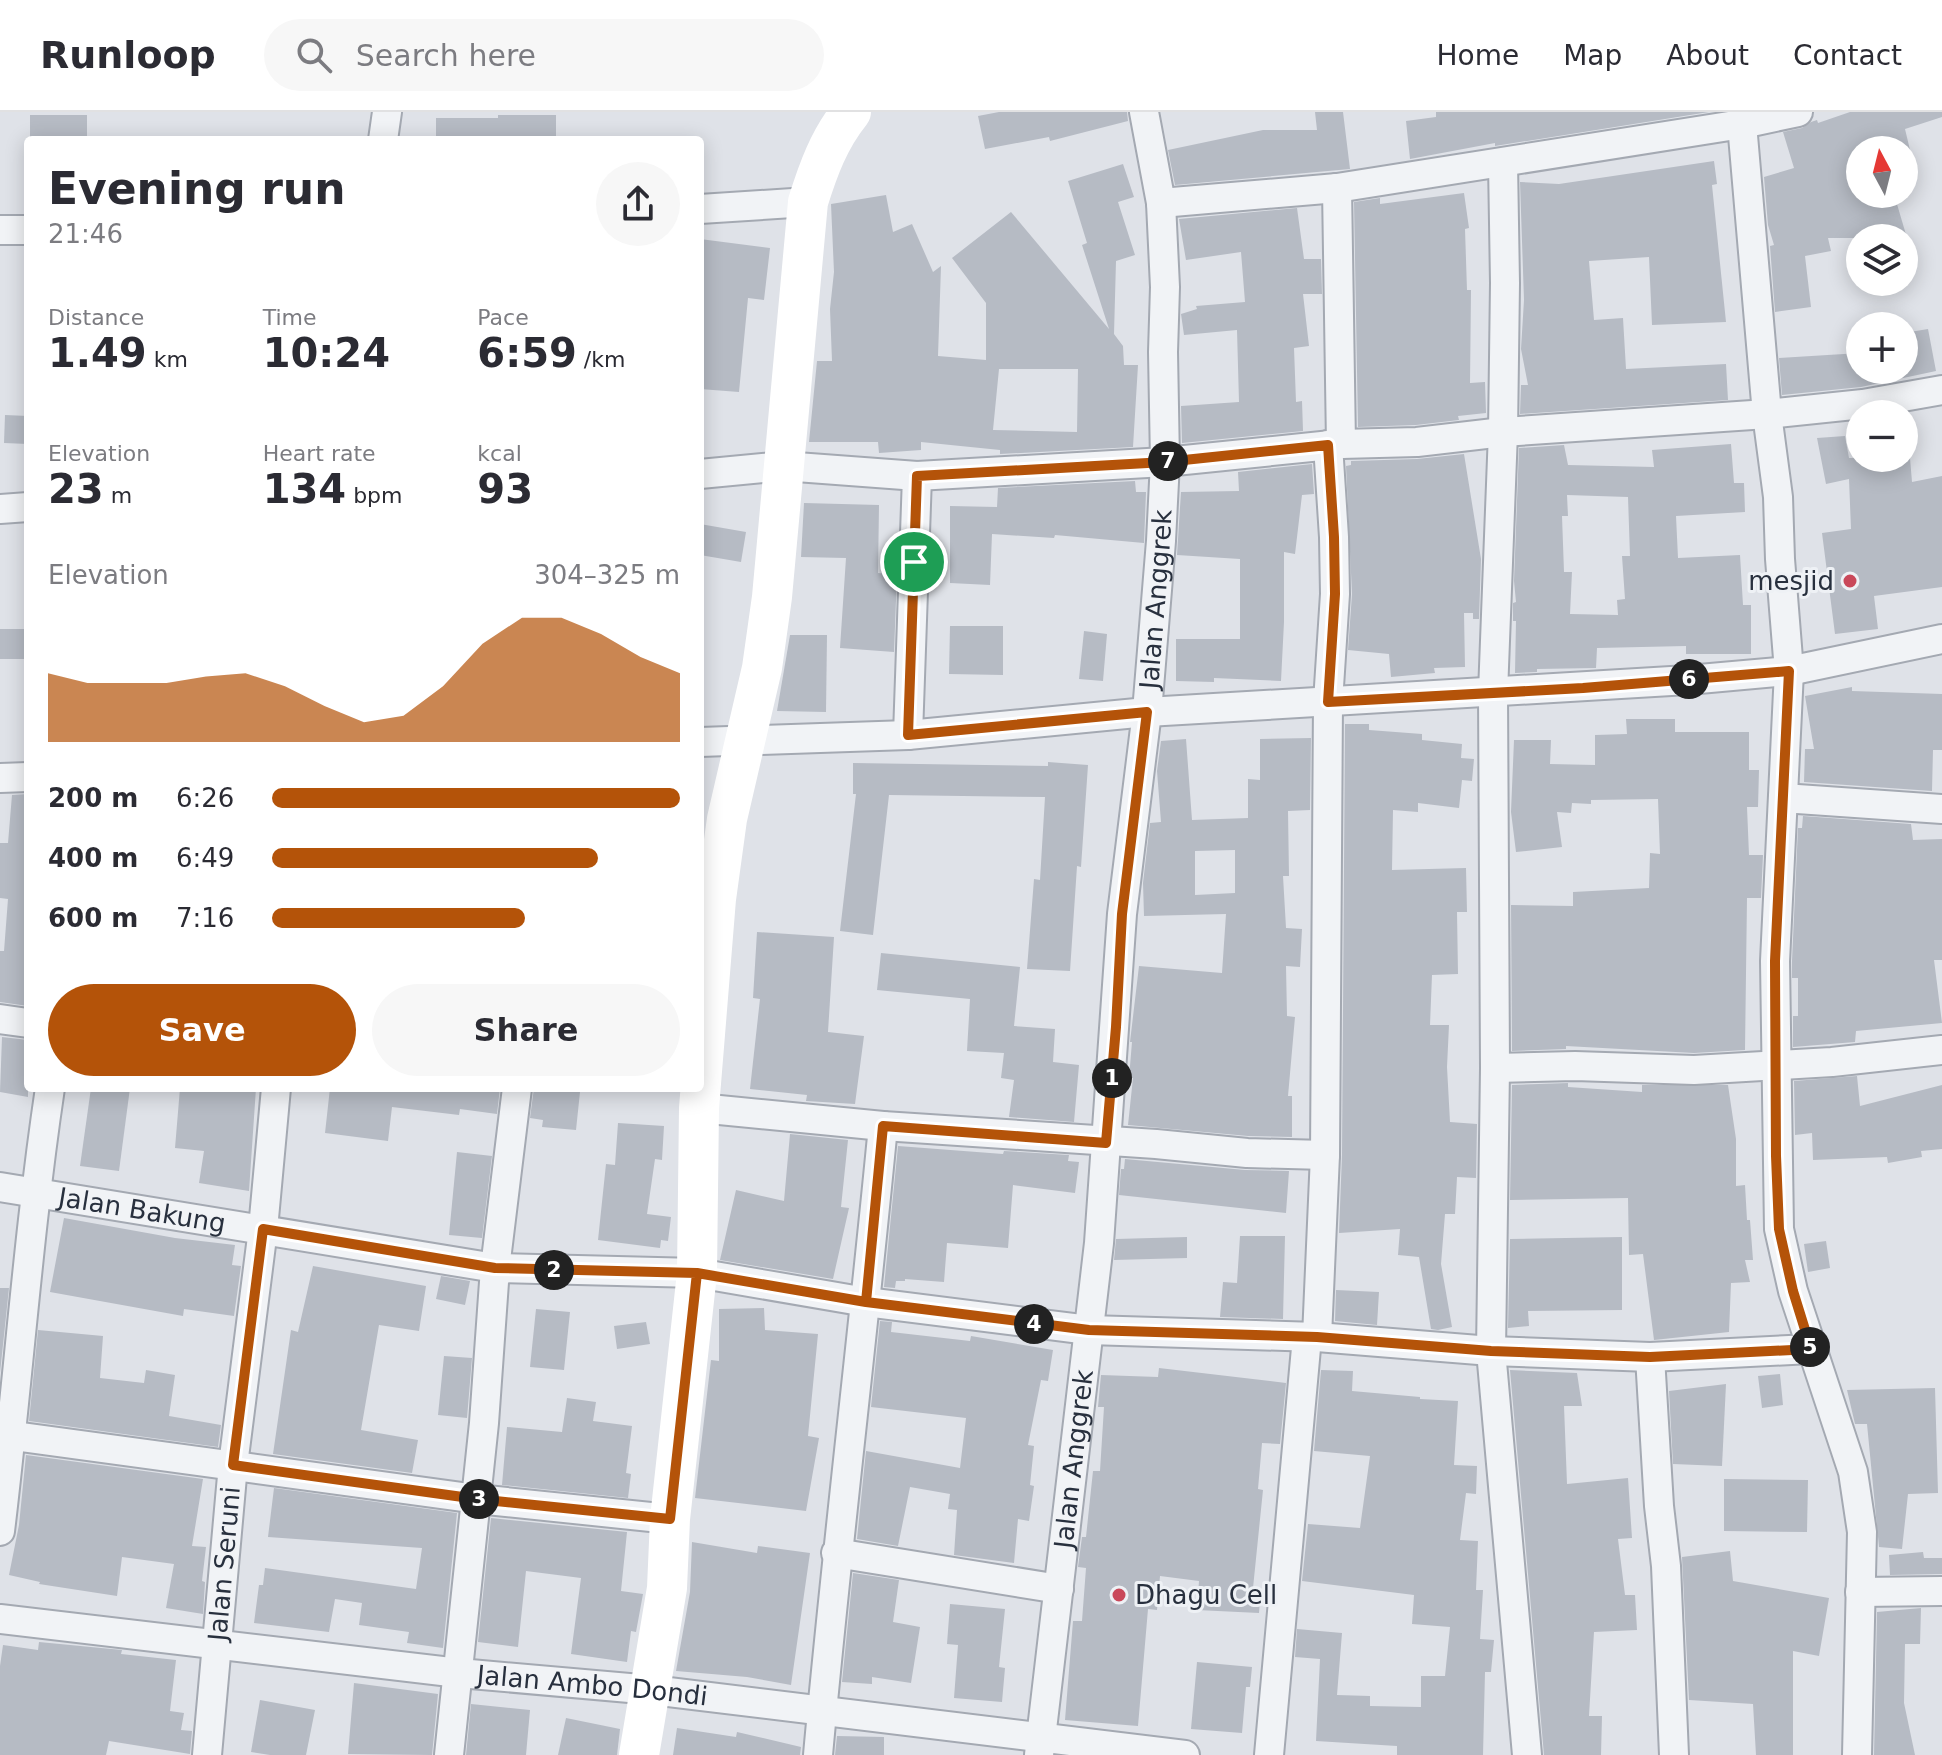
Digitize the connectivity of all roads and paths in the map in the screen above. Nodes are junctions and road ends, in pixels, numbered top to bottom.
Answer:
1 (387, 112) edge
2 (851, 112) edge
3 (1144, 112) edge
4 (1798, 112) edge
5 (1742, 124) junction
6 (384, 136) edge
7 (1503, 163) junction
8 (1337, 188) junction
9 (808, 202) junction
10 (1161, 203) junction
11 (704, 209) edge
12 (0, 230) edge
13 (24, 230) edge
14 (1942, 390) edge
15 (1767, 414) junction
16 (1503, 432) junction
17 (1335, 444) junction
18 (1165, 462) junction
19 (783, 466) junction
20 (704, 474) edge
21 (917, 476) junction
22 (24, 507) edge
23 (0, 509) edge
24 (1942, 639) edge
25 (1789, 671) junction
26 (1493, 693) junction
27 (1328, 702) junction
28 (1147, 712) junction
29 (908, 735) junction
30 (745, 738) junction
31 (704, 742) edge
32 (24, 777) edge
33 (0, 778) edge
34 (1783, 798) junction
35 (1942, 809) edge
36 (704, 1014) edge
37 (0, 1019) edge
38 (24, 1022) edge
39 (1942, 1050) edge
40 (1776, 1065) junction
41 (1495, 1068) junction
42 (49, 1092) edge
43 (276, 1092) edge
44 (517, 1092) edge
45 (700, 1092) edge
46 (699, 1108) junction
47 (883, 1126) junction
48 (1106, 1143) junction
49 (1325, 1155) junction
50 (0, 1187) edge
51 (34, 1193) junction
52 (263, 1229) junction
53 (495, 1268) junction
54 (697, 1273) junction
55 (866, 1302) junction
56 (1089, 1330) junction
57 (1312, 1337) junction
58 (1811, 1349) junction
59 (1491, 1351) junction
60 (1650, 1357) junction
61 (6, 1434) edge
62 (233, 1465) junction
63 (477, 1499) junction
64 (670, 1519) junction
65 (0, 1531) edge
66 (836, 1553) junction
67 (1059, 1589) junction
68 (1942, 1591) edge
69 (1860, 1592) junction
70 (0, 1619) edge
71 (219, 1645) junction
72 (459, 1673) junction
73 (652, 1690) junction
74 (822, 1711) junction
75 (1040, 1747) edge
76 (207, 1755) edge
77 (449, 1755) edge
78 (639, 1755) edge
79 (818, 1755) edge
80 (1185, 1755) edge
81 (1269, 1755) edge
82 (1527, 1755) edge
83 (1674, 1755) edge
84 (1857, 1755) edge

1 - 6 street
2 - 9 street
3 - 10 street, Jalan Anggrek
4 - 5 street
5 - 7 street
5 - 15 street
7 - 8 street
7 - 16 street
8 - 10 street
8 - 17 street
9 - 11 street
9 - 19 street
10 - 18 street, Jalan Anggrek
12 - 13 street
14 - 15 street
15 - 16 street
15 - 25 street
16 - 17 street
16 - 26 street
17 - 18 street
17 - 27 street
18 - 21 street
18 - 28 street, Jalan Anggrek
19 - 20 street
19 - 21 street
19 - 30 street
21 - 29 street
22 - 23 street
24 - 25 street
25 - 26 street
25 - 34 street
26 - 27 street
26 - 41 street
27 - 28 street
27 - 49 street
28 - 29 street
28 - 48 street, Jalan Anggrek
29 - 30 street
30 - 31 street
30 - 36 street
32 - 33 street
34 - 35 street
34 - 40 street
37 - 38 street
39 - 40 street
40 - 41 street
40 - 58 street
41 - 59 street
42 - 51 street
43 - 52 street, Jalan Seruni
44 - 53 street
45 - 46 street
46 - 47 street
46 - 54 street
47 - 48 street
47 - 55 street
48 - 49 street
48 - 56 street, Jalan Anggrek
49 - 57 street
50 - 51 street, Jalan Bakung
51 - 52 street, Jalan Bakung
51 - 61 street
52 - 53 street, Jalan Bakung
52 - 62 street, Jalan Seruni
53 - 54 street, Jalan Bakung
53 - 63 street
54 - 55 street, Jalan Bakung
54 - 64 street
55 - 56 street, Jalan Bakung
55 - 66 street
56 - 57 street, Jalan Bakung
56 - 67 street, Jalan Anggrek
57 - 59 street, Jalan Bakung
57 - 81 street
58 - 60 street, Jalan Bakung
58 - 69 street
59 - 60 street, Jalan Bakung
59 - 82 street
60 - 83 street
61 - 62 street
61 - 65 street
62 - 63 street
62 - 71 street, Jalan Seruni
63 - 64 street
63 - 72 street
64 - 73 street
66 - 67 street
66 - 74 street
67 - 75 street, Jalan Anggrek
68 - 69 street
69 - 84 street
70 - 71 street, Jalan Ambo Dondi
71 - 72 street, Jalan Ambo Dondi
71 - 76 street, Jalan Seruni
72 - 73 street, Jalan Ambo Dondi
72 - 77 street
73 - 74 street, Jalan Ambo Dondi
73 - 78 street
74 - 75 street, Jalan Ambo Dondi
74 - 79 street
75 - 80 street, Jalan Ambo Dondi

